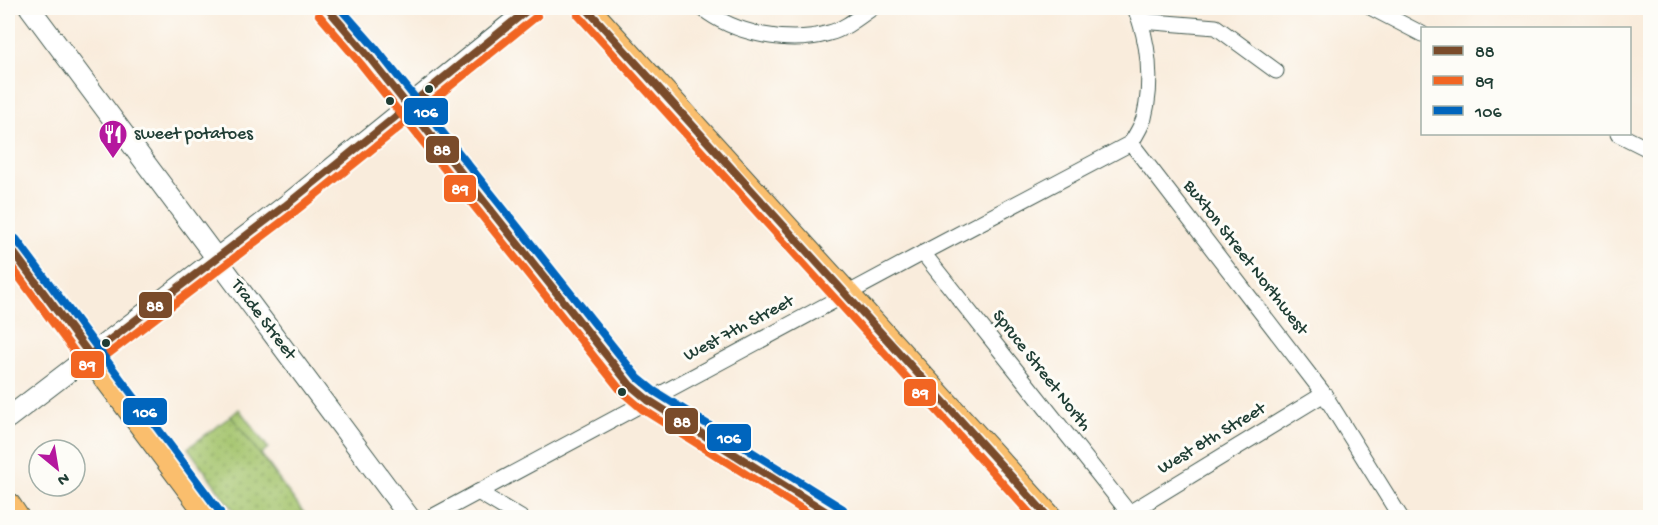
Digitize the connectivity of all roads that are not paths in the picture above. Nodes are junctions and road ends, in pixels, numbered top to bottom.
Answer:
1 (30, 8) edge
2 (530, 8) edge
3 (586, 8) edge
4 (702, 8) edge
5 (872, 8) edge
6 (1372, 8) edge
7 (330, 11) edge
8 (1138, 14) edge
9 (1421, 33) edge
10 (1276, 71) dead end
11 (408, 105) junction
12 (1620, 135) edge
13 (1131, 143) junction
14 (1650, 150) edge
15 (8, 245) edge
16 (923, 253) junction
17 (217, 258) junction
18 (847, 294) junction
19 (90, 355) junction
20 (1324, 394) junction
21 (648, 400) junction
22 (8, 418) edge
23 (478, 492) junction
24 (8, 506) edge
25 (1125, 515) edge
26 (16, 518) edge
27 (212, 518) edge
28 (410, 518) edge
29 (430, 518) edge
30 (521, 518) edge
31 (837, 518) edge
32 (1049, 518) edge
33 (1401, 518) edge

1 - 17 street, Trade Street
2 - 11 street
3 - 18 main road
4 - 5 street
6 - 9 street
7 - 11 main road
8 - 10 street
8 - 13 street
11 - 17 street
11 - 21 main road
12 - 14 street
13 - 16 street, West 7th Street
13 - 20 street, Buxton Street Northwest
15 - 19 main road
16 - 18 street, West 7th Street
16 - 25 street, Spruce Street North
17 - 19 street
17 - 28 street, Trade Street
18 - 21 street, West 7th Street
18 - 32 main road
19 - 22 street
19 - 27 main road
20 - 25 street, West 8th Street
20 - 33 street, Buxton Street Northwest
21 - 23 street, West 7th Street
21 - 31 main road
23 - 29 street, West 7th Street
23 - 30 street
24 - 26 main road

